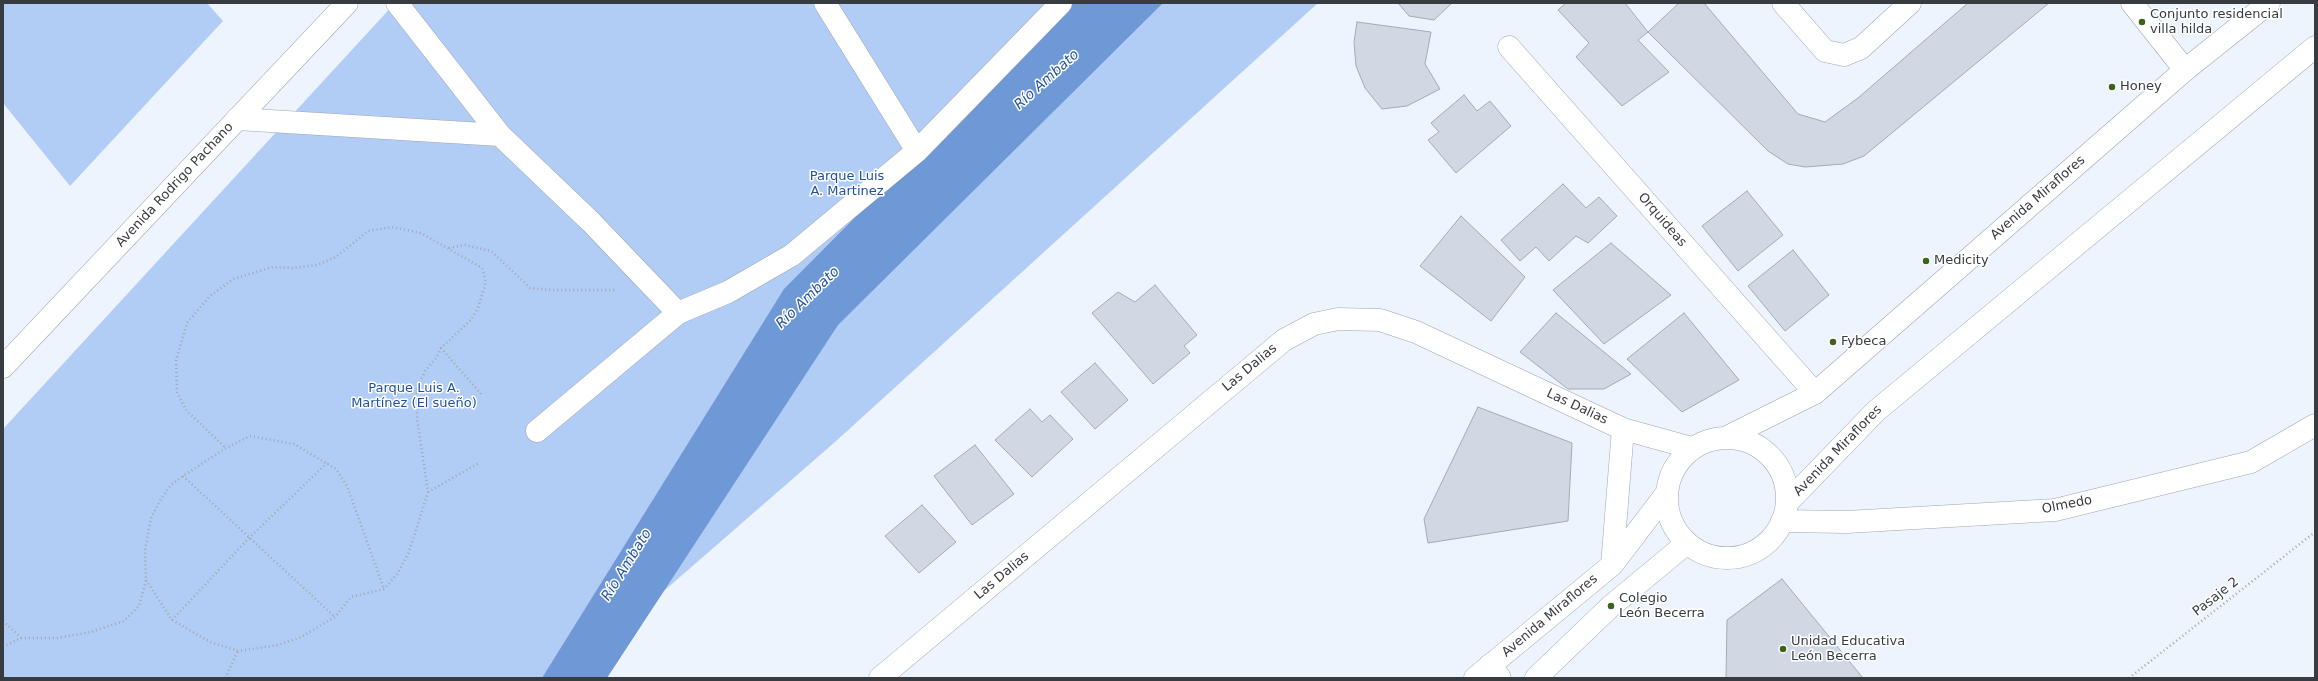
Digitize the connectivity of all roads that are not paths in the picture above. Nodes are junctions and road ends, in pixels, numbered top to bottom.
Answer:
1 (347, 3) edge
2 (397, 3) edge
3 (825, 3) edge
4 (1061, 3) edge
5 (1783, 3) edge
6 (1910, 3) edge
7 (2132, 3) edge
8 (2268, 3) edge
9 (1509, 47) dead end
10 (2315, 47) edge
11 (2185, 70) junction
12 (237, 119) junction
13 (500, 135) junction
14 (917, 151) junction
15 (678, 313) junction
16 (3, 368) edge
17 (1815, 393) junction
18 (2315, 425) edge
19 (1623, 429) junction
20 (537, 431) dead end
21 (1725, 438) junction
22 (1692, 448) junction
23 (1666, 494) junction
24 (1785, 512) junction
25 (1687, 543) junction
26 (1612, 564) junction
27 (1489, 674) edge
28 (880, 678) edge
29 (1536, 678) edge

1 - 12 main road, Avenida Rodrigo Pachano
2 - 13 main road
3 - 14 main road
4 - 14 main road
5 - 6 main road
7 - 11 main road
8 - 11 main road, Avenida Miraflores
9 - 17 main road, Orquideas
10 - 24 main road, Avenida Miraflores
11 - 17 main road, Avenida Miraflores
12 - 13 main road
12 - 16 main road, Avenida Rodrigo Pachano
13 - 15 main road
14 - 15 main road
15 - 20 main road
17 - 21 main road, Avenida Miraflores
18 - 24 main road, Olmedo
19 - 22 main road, Las Dalias
19 - 26 main road
19 - 28 main road, Las Dalias
21 - 22 main road
21 - 24 main road
22 - 23 main road
23 - 25 main road
23 - 26 main road, Avenida Miraflores
24 - 25 main road
25 - 29 main road
26 - 27 main road, Avenida Miraflores

